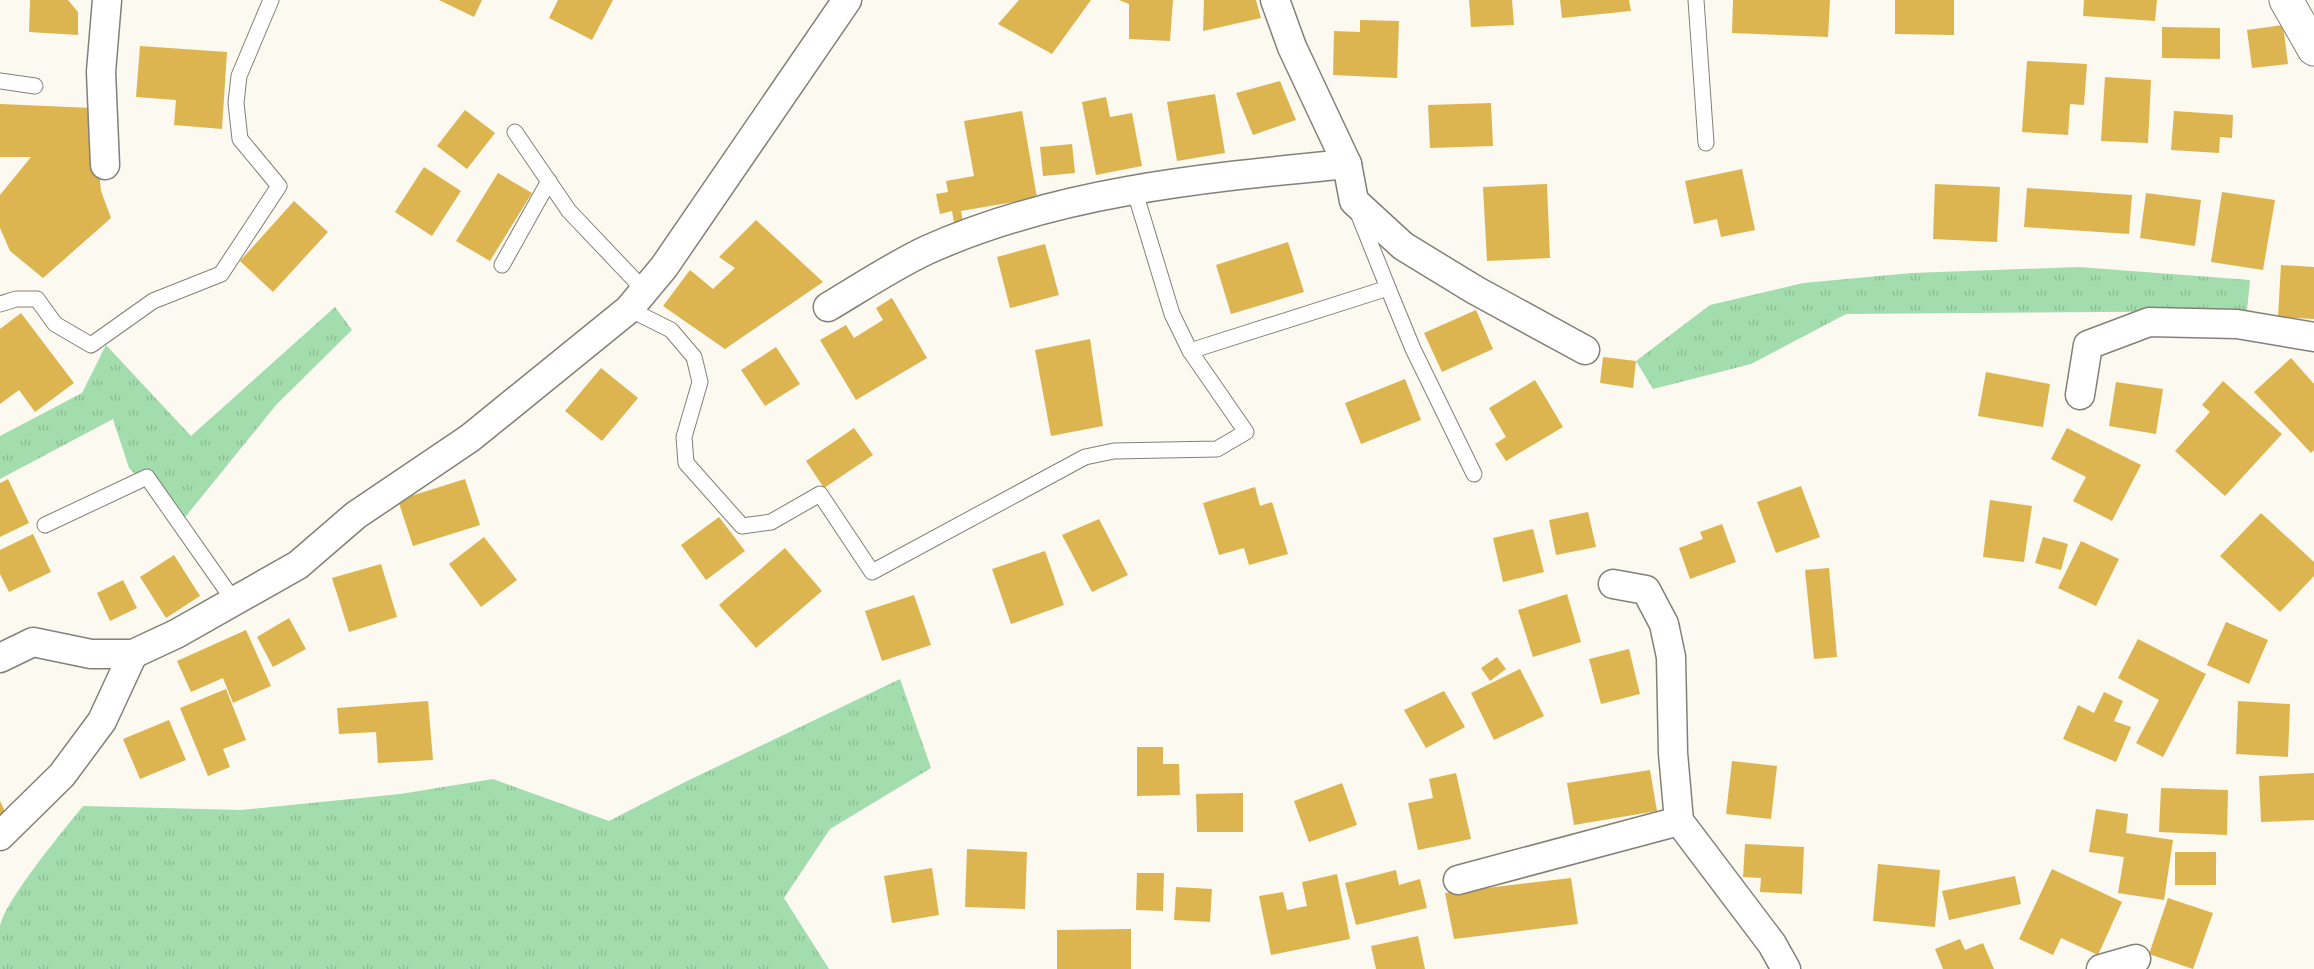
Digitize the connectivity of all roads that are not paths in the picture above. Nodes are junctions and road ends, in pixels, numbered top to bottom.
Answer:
1 (107, 0) edge
2 (271, 0) edge
3 (847, 0) edge
4 (1275, 0) edge
5 (1696, 0) edge
6 (2286, 0) edge
7 (2314, 49) edge
8 (0, 81) edge
9 (35, 86) dead end
10 (515, 132) dead end
11 (1706, 143) dead end
12 (1347, 164) junction
13 (105, 165) dead end
14 (549, 181) junction
15 (1134, 189) junction
16 (1354, 201) junction
17 (502, 265) dead end
18 (1388, 288) junction
19 (636, 299) junction
20 (0, 304) edge
21 (828, 307) dead end
22 (2314, 337) edge
23 (1585, 350) dead end
24 (1190, 351) junction
25 (2080, 395) dead end
26 (1474, 474) dead end
27 (45, 525) dead end
28 (1613, 584) dead end
29 (234, 601) junction
30 (133, 654) junction
31 (0, 658) edge
32 (1679, 821) junction
33 (0, 836) edge
34 (1458, 880) dead end
35 (2136, 959) dead end
36 (1786, 969) edge
37 (2101, 969) edge

1 - 13 street
2 - 20 lane
3 - 19 street
4 - 12 street
5 - 11 lane
6 - 7 street
8 - 9 lane
10 - 14 lane
12 - 15 street
12 - 16 street
14 - 17 lane
14 - 19 lane
15 - 21 street
15 - 24 lane
16 - 18 lane
16 - 23 street
18 - 24 lane
18 - 26 lane
19 - 24 lane
19 - 29 street
22 - 25 street
27 - 29 lane
28 - 32 street
29 - 30 street
30 - 31 street
30 - 33 street
32 - 34 street
32 - 36 street
35 - 37 street

